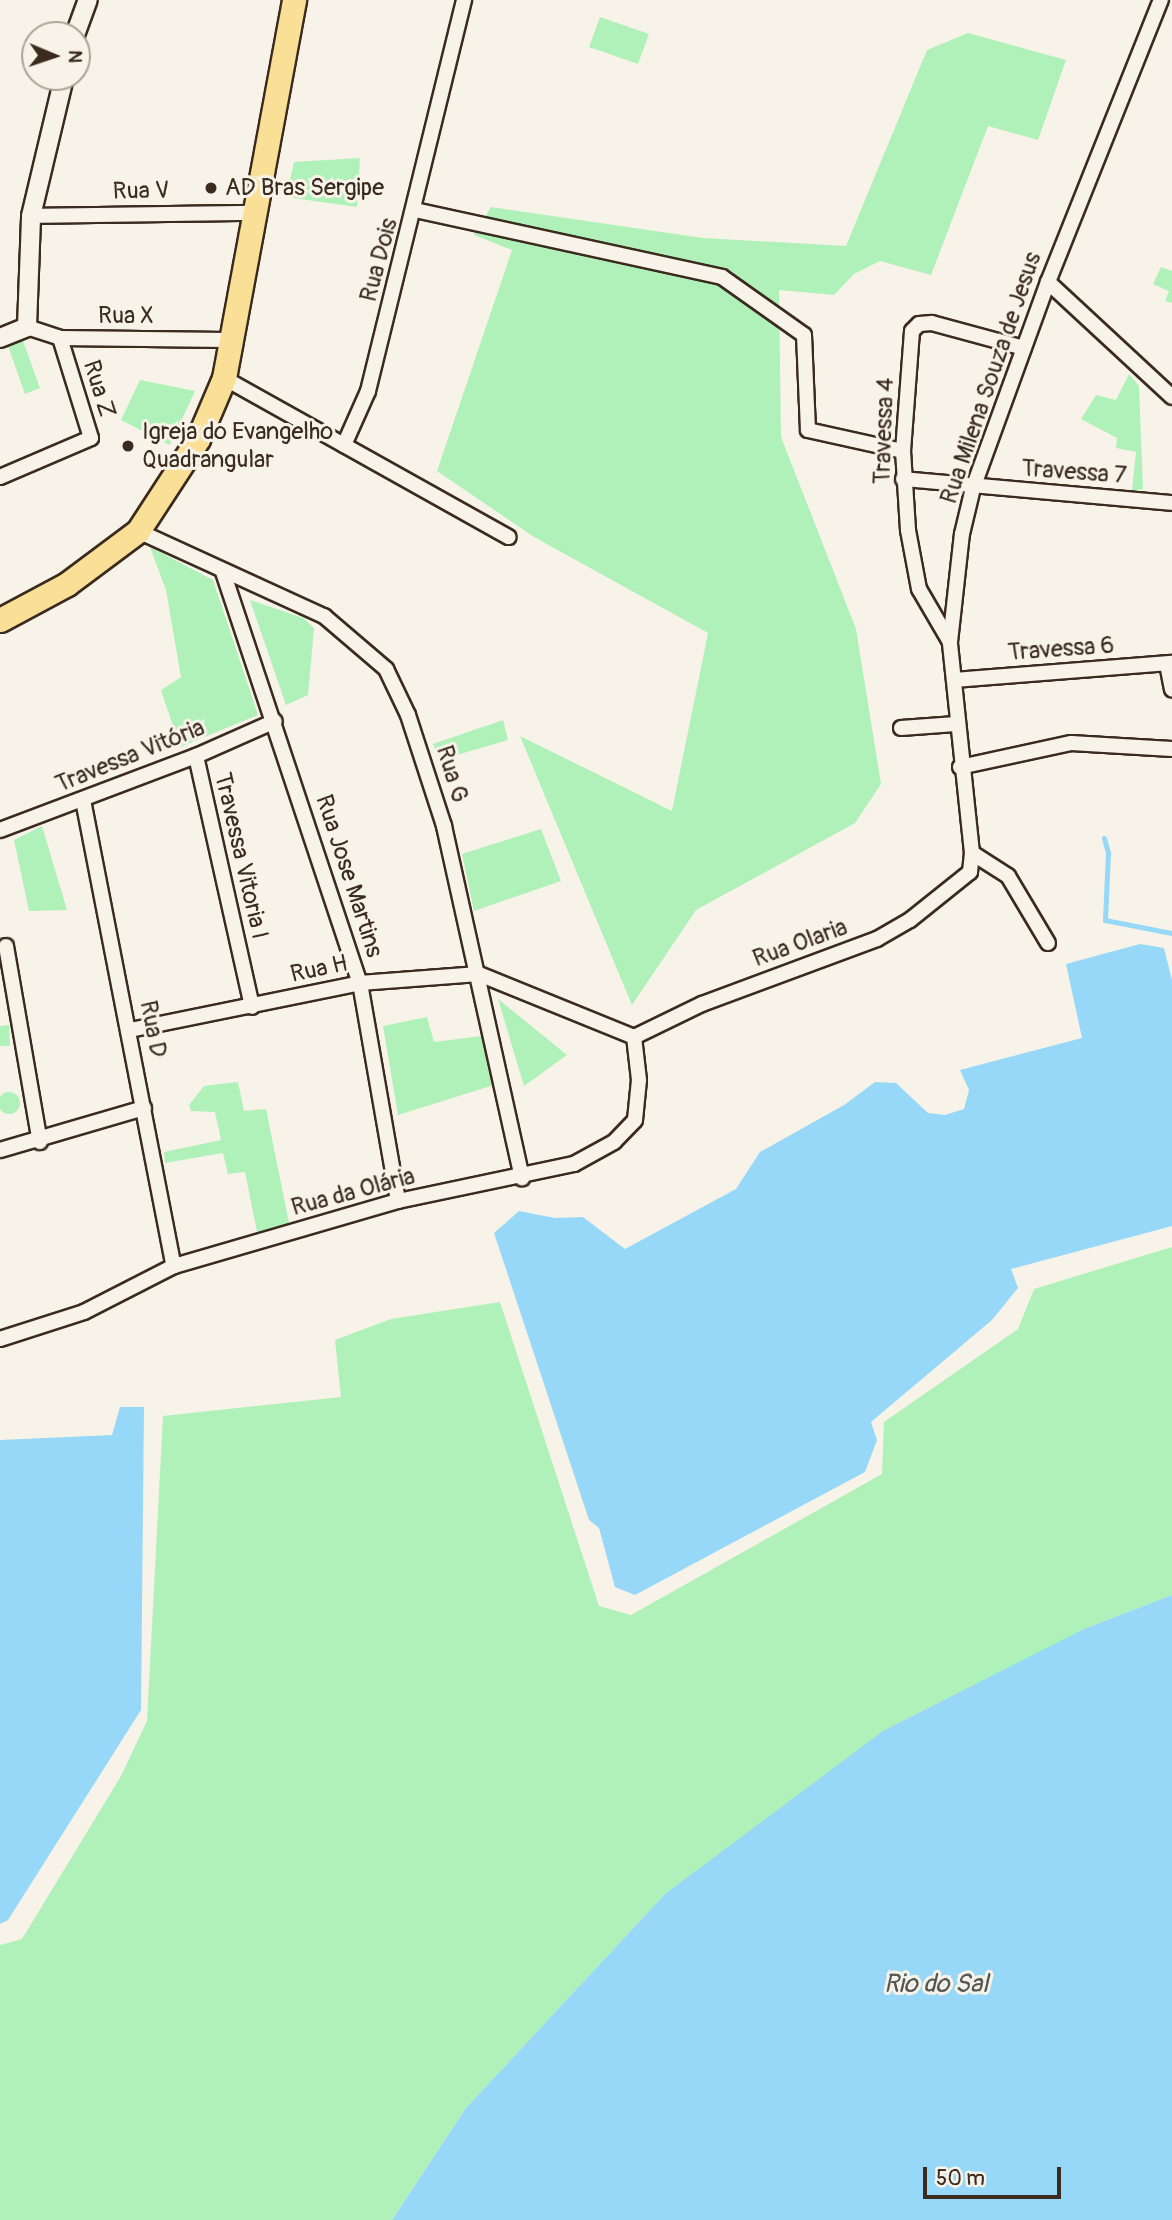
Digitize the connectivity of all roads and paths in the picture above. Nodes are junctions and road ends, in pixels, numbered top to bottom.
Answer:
1 (88, 0) edge
2 (294, 0) edge
3 (464, 0) edge
4 (1161, 0) edge
5 (80, 21) edge
6 (61, 91) edge
7 (415, 210) junction
8 (251, 213) junction
9 (31, 216) junction
10 (1048, 282) junction
11 (27, 327) junction
12 (0, 338) edge
13 (60, 338) junction
14 (227, 340) junction
15 (1024, 348) junction
16 (224, 378) junction
17 (1172, 397) edge
18 (344, 445) junction
19 (903, 451) junction
20 (0, 477) edge
21 (903, 479) junction
22 (973, 488) junction
23 (1172, 503) edge
24 (138, 531) junction
25 (509, 537) dead end
26 (223, 572) junction
27 (0, 620) edge
28 (950, 642) junction
29 (1170, 663) edge
30 (954, 680) junction
31 (1172, 690) edge
32 (275, 721) junction
33 (956, 724) junction
34 (901, 728) dead end
35 (1172, 749) edge
36 (196, 756) junction
37 (960, 767) junction
38 (83, 800) junction
39 (0, 830) edge
40 (972, 853) junction
41 (970, 872) joint
42 (1048, 943) dead end
43 (6, 946) dead end
44 (479, 975) junction
45 (360, 983) junction
46 (252, 1007) junction
47 (130, 1030) junction
48 (634, 1037) junction
49 (144, 1108) junction
50 (40, 1142) junction
51 (0, 1150) edge
52 (522, 1178) junction
53 (398, 1201) junction
54 (174, 1266) junction
55 (0, 1339) edge

1 - 5 street
2 - 8 main road
3 - 7 street, Rua Dois
4 - 10 street, Rua Milena Souza de Jesus
6 - 9 street
7 - 18 street, Rua Dois
7 - 19 street
8 - 9 street, Rua V
8 - 14 main road
9 - 11 street
10 - 15 street, Rua Milena Souza de Jesus
10 - 17 street
11 - 12 street
11 - 13 street, Rua X
13 - 14 street, Rua X
13 - 20 street, Rua Z
14 - 16 main road
15 - 19 street, Travessa 4
15 - 22 street, Rua Milena Souza de Jesus
16 - 18 street
16 - 24 main road
18 - 25 street
19 - 21 street, Travessa 4
21 - 22 street, Travessa 7
21 - 28 street, Travessa 4
22 - 23 street, Travessa 7
22 - 28 street, Rua Milena Souza de Jesus
24 - 26 street, Rua G
24 - 27 main road
26 - 32 street, Rua Jose Martins
26 - 44 street, Rua G
28 - 30 street, Rua Milena Souza de Jesus
29 - 30 street, Travessa 6
29 - 31 street
30 - 33 street, Rua Milena Souza de Jesus
32 - 36 street, Travessa Vitória
32 - 45 street, Rua Jose Martins
33 - 34 street
33 - 37 street, Rua Milena Souza de Jesus
35 - 37 street
36 - 38 street, Travessa Vitória
36 - 46 street, Travessa Vitoria I
37 - 40 street, Rua Milena Souza de Jesus
38 - 39 street, Travessa Vitória
38 - 47 street, Rua D
40 - 41 street, Rua Milena Souza de Jesus
40 - 42 street
41 - 48 street, Rua Olaria
43 - 50 street
44 - 45 street, Rua H
44 - 48 street, Rua H
44 - 52 street, Rua G
45 - 46 street, Rua H
45 - 53 street, Rua Jose Martins
46 - 47 street, Rua H
47 - 49 street, Rua D
48 - 52 street, Rua da Olária
49 - 50 street
49 - 54 street, Rua D
50 - 51 street
52 - 53 street, Rua da Olária
53 - 54 street, Rua da Olária
54 - 55 street, Rua da Olária

